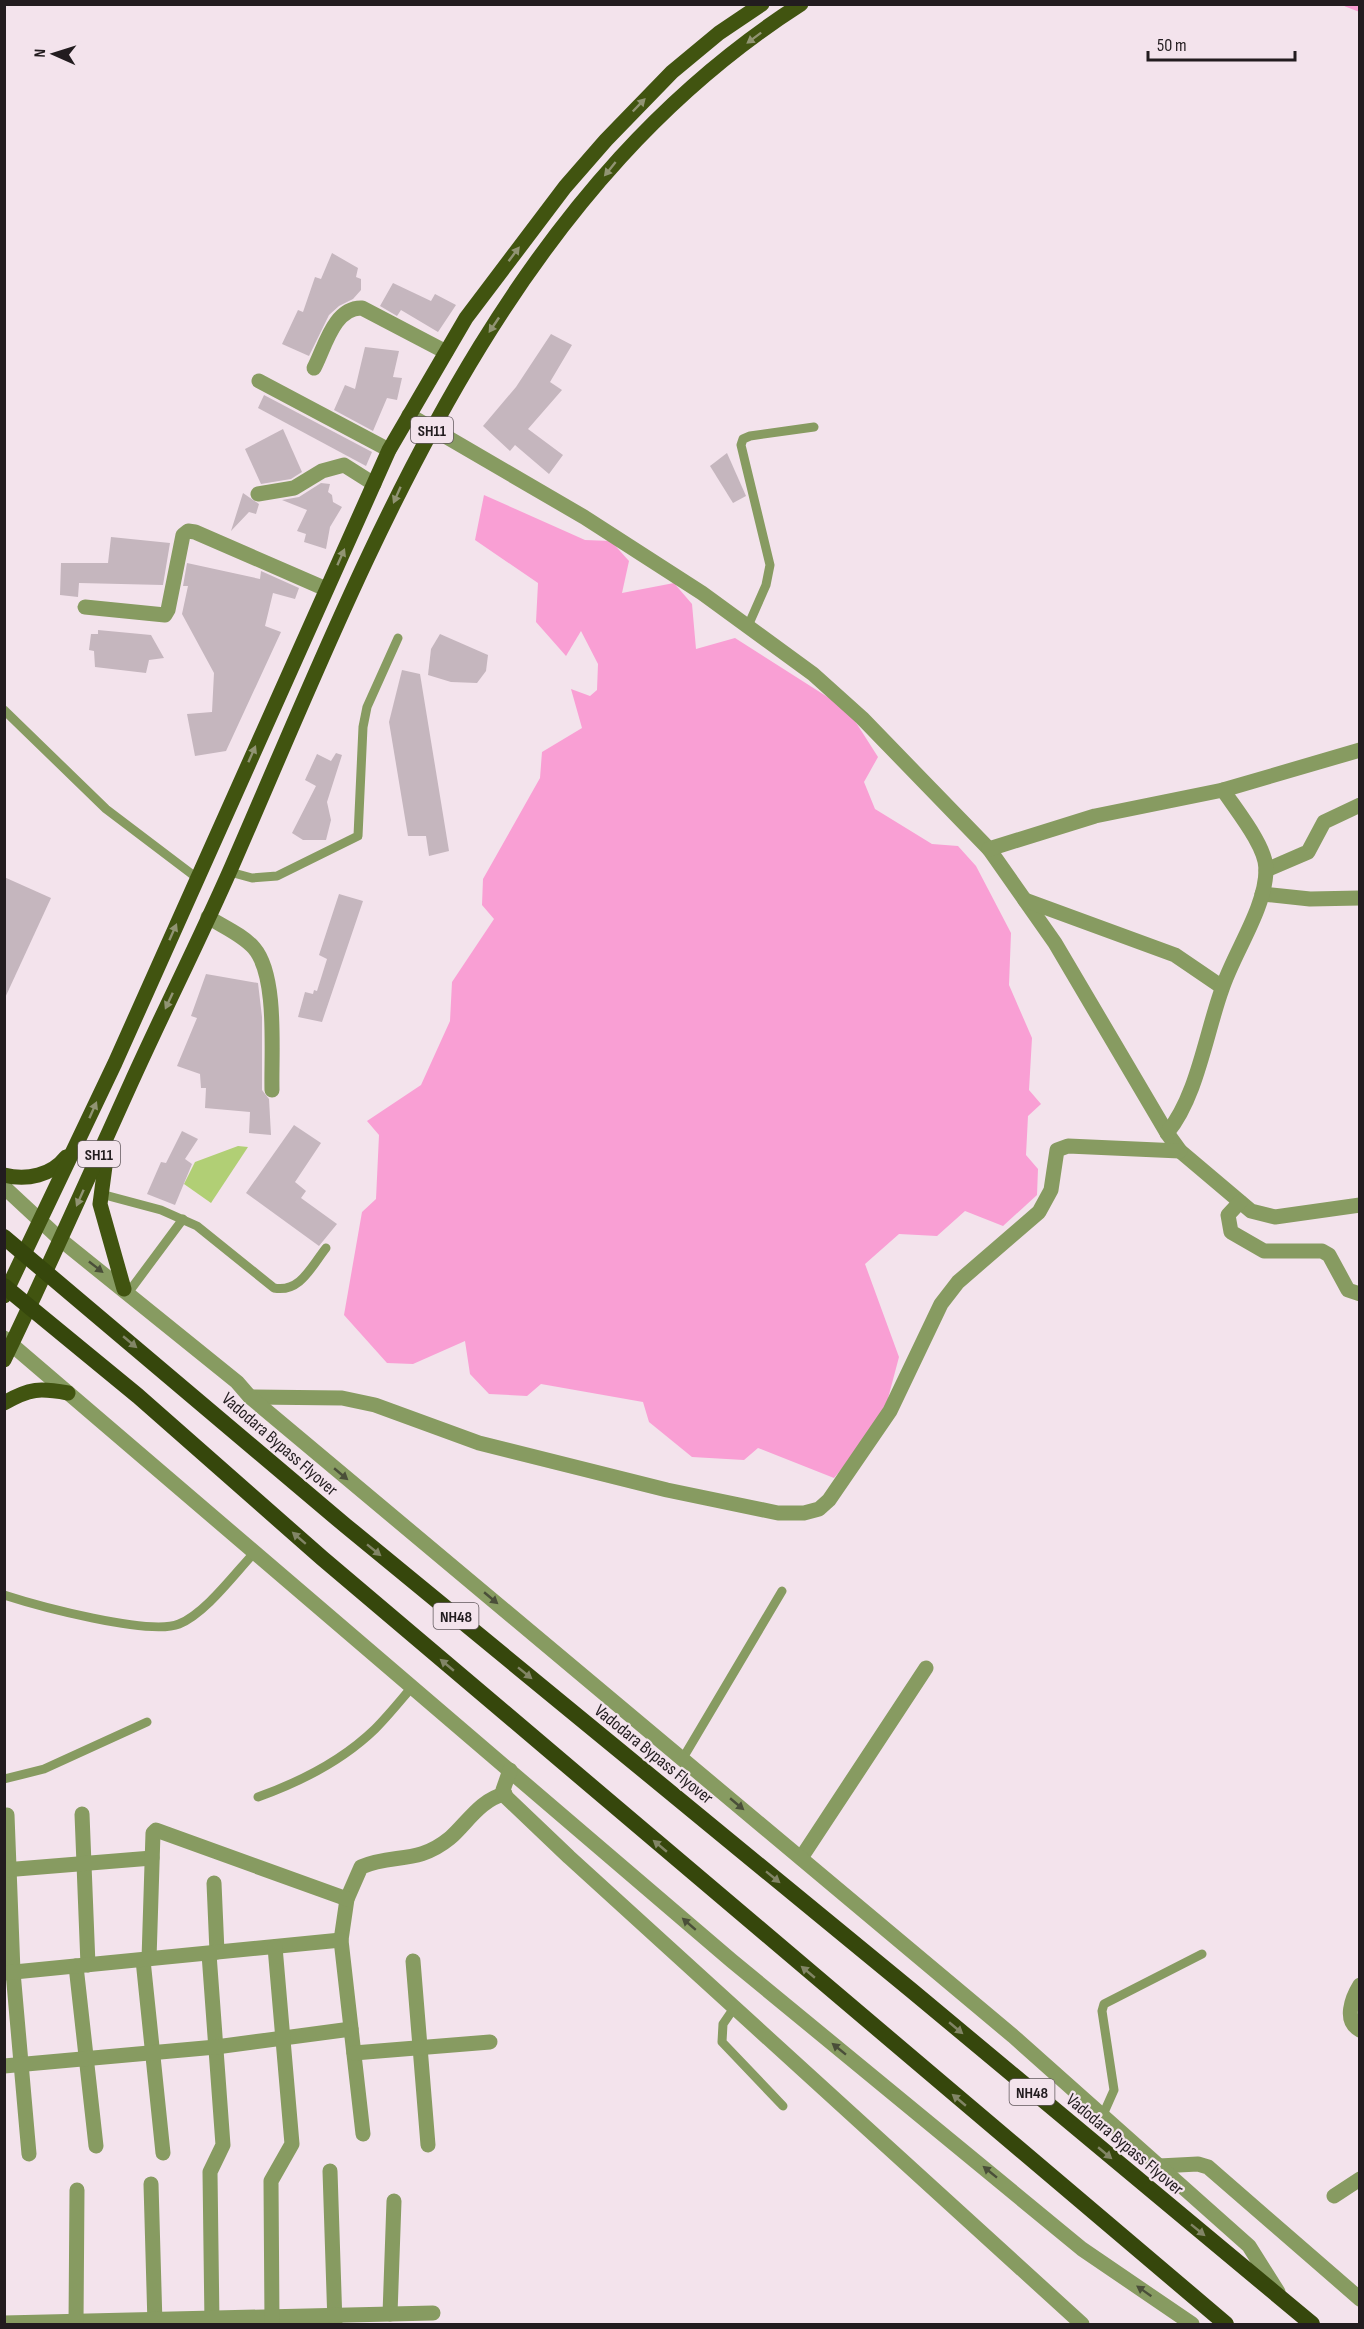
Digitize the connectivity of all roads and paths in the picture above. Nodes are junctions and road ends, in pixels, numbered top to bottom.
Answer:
1 (762, 4) edge
2 (801, 4) edge
3 (446, 352) junction
4 (314, 368) dead end
5 (259, 381) dead end
6 (410, 415) junction
7 (433, 427) junction
8 (814, 427) dead end
9 (389, 450) junction
10 (374, 484) junction
11 (258, 494) dead end
12 (326, 588) junction
13 (85, 607) dead end
14 (748, 626) junction
15 (398, 638) dead end
16 (4, 710) edge
17 (1359, 750) edge
18 (1223, 790) junction
19 (1359, 805) edge
20 (989, 849) junction
21 (1266, 870) junction
22 (230, 872) junction
23 (197, 878) junction
24 (1262, 894) junction
25 (1359, 898) edge
26 (1025, 900) junction
27 (208, 917) junction
28 (1222, 987) junction
29 (272, 1090) dead end
30 (111, 1128) junction
31 (1167, 1133) junction
32 (80, 1140) junction
33 (1180, 1151) junction
34 (4, 1175) edge
35 (4, 1187) edge
36 (101, 1194) junction
37 (1240, 1202) junction
38 (1359, 1205) edge
39 (40, 1218) junction
40 (183, 1219) junction
41 (4, 1237) edge
42 (61, 1240) junction
43 (326, 1248) dead end
44 (4, 1286) edge
45 (126, 1291) junction
46 (1359, 1294) edge
47 (4, 1296) edge
48 (8, 1341) edge
49 (4, 1360) edge
50 (68, 1393) junction
51 (250, 1397) junction
52 (4, 1403) edge
53 (255, 1552) junction
54 (782, 1591) dead end
55 (4, 1595) edge
56 (926, 1668) dead end
57 (412, 1687) junction
58 (147, 1722) dead end
59 (682, 1758) junction
60 (510, 1770) junction
61 (4, 1779) edge
62 (504, 1794) junction
63 (258, 1797) dead end
64 (82, 1814) dead end
65 (7, 1815) dead end
66 (152, 1858) junction
67 (801, 1858) junction
68 (83, 1861) junction
69 (6, 1870) edge
70 (214, 1883) dead end
71 (347, 1899) junction
72 (341, 1940) junction
73 (275, 1947) junction
74 (213, 1953) junction
75 (1202, 1954) dead end
76 (146, 1959) junction
77 (413, 1961) dead end
78 (82, 1966) junction
79 (9, 1973) edge
80 (1359, 1985) edge
81 (734, 2008) junction
82 (351, 2029) junction
83 (1359, 2030) edge
84 (283, 2038) junction
85 (490, 2042) dead end
86 (216, 2047) junction
87 (419, 2048) junction
88 (153, 2053) junction
89 (354, 2053) junction
90 (86, 2057) junction
91 (21, 2064) junction
92 (4, 2066) edge
93 (783, 2106) dead end
94 (1102, 2117) junction
95 (363, 2134) dead end
96 (428, 2145) dead end
97 (96, 2146) dead end
98 (163, 2153) dead end
99 (29, 2154) dead end
100 (1159, 2166) junction
101 (330, 2171) dead end
102 (1359, 2179) edge
103 (151, 2184) dead end
104 (77, 2190) dead end
105 (1334, 2196) dead end
106 (394, 2201) dead end
107 (1281, 2298) junction
108 (1359, 2299) edge
109 (433, 2313) dead end
110 (390, 2314) junction
111 (335, 2320) edge
112 (212, 2321) edge
113 (272, 2321) edge
114 (155, 2322) edge
115 (4, 2323) edge
116 (76, 2323) edge
117 (1082, 2325) edge
118 (1192, 2325) edge
119 (1226, 2325) edge
120 (1312, 2325) edge

3 -> 1 main road, SH11
2 -> 7 main road, SH11
3 - 4 street
3 - 6 main road, SH11
5 - 9 street
6 - 7 street
6 - 9 main road, SH11
7 - 14 street
7 -> 22 main road, SH11
8 - 14 lane
9 - 10 main road, SH11
10 - 11 street
12 -> 10 main road, SH11
12 - 13 street
23 -> 12 main road, SH11
14 - 20 street
15 - 22 lane
16 - 23 lane
17 - 18 street
18 - 20 street
18 - 21 street
19 - 21 street
20 - 26 street
21 - 24 street
22 - 27 main road, SH11
32 -> 23 main road, SH11
24 - 25 street
24 - 28 street
26 - 28 street
26 - 31 street
27 - 29 street
27 -> 30 main road, SH11
28 - 31 street
30 - 36 main road
30 -> 42 main road, SH11
31 - 33 street
32 - 34 main road
32 - 39 main road, SH11
33 - 37 street
33 - 51 street
35 - 39 street
36 - 40 lane
36 - 45 main road
37 - 38 street
37 - 46 street
39 - 42 street
39 - 47 main road, SH11
40 - 43 lane
40 - 45 lane
41 -> 107 highway, Vadodara Bypass Flyover / NH48
42 -> 45 street
42 - 48 main road, SH11
119 -> 44 highway, NH48
45 - 51 street
48 - 49 main road, SH11
48 - 50 street
50 - 52 main road
50 - 53 street
51 -> 59 street
53 - 55 lane
53 - 57 street
54 - 59 lane
56 - 67 street
57 - 60 street
57 - 63 lane
58 - 61 lane
59 -> 67 street
60 - 62 street
118 -> 60 street
62 - 71 street
62 - 81 street
64 - 68 street
65 - 69 street
66 - 68 street
66 - 71 street
66 - 76 street
67 - 94 street
68 - 69 street
68 - 78 street
69 - 79 street
70 - 74 street
71 - 72 street
72 - 73 street
72 - 82 street
73 - 74 street
73 - 84 street
74 - 76 street
74 - 86 street
75 - 94 lane
76 - 78 street
76 - 88 street
77 - 87 street
78 - 79 street
78 - 90 street
79 - 91 street
80 - 83 street
81 - 93 lane
81 - 117 street
82 - 84 street
82 - 89 street
84 - 86 street
84 - 113 street
85 - 87 street
86 - 88 street
86 - 112 street
87 - 89 street
87 - 96 street
88 - 90 street
88 - 98 street
89 - 95 street
90 - 91 street
90 - 97 street
91 - 92 street
91 - 99 street
94 - 100 street
100 - 107 street
100 - 108 street
101 - 111 street
102 - 105 street
103 - 114 street
104 - 116 street
106 - 110 street
107 - 120 highway, NH48
109 - 110 street
110 - 111 street
111 - 113 street
112 - 113 street
112 - 114 street
114 - 116 street
115 - 116 street

